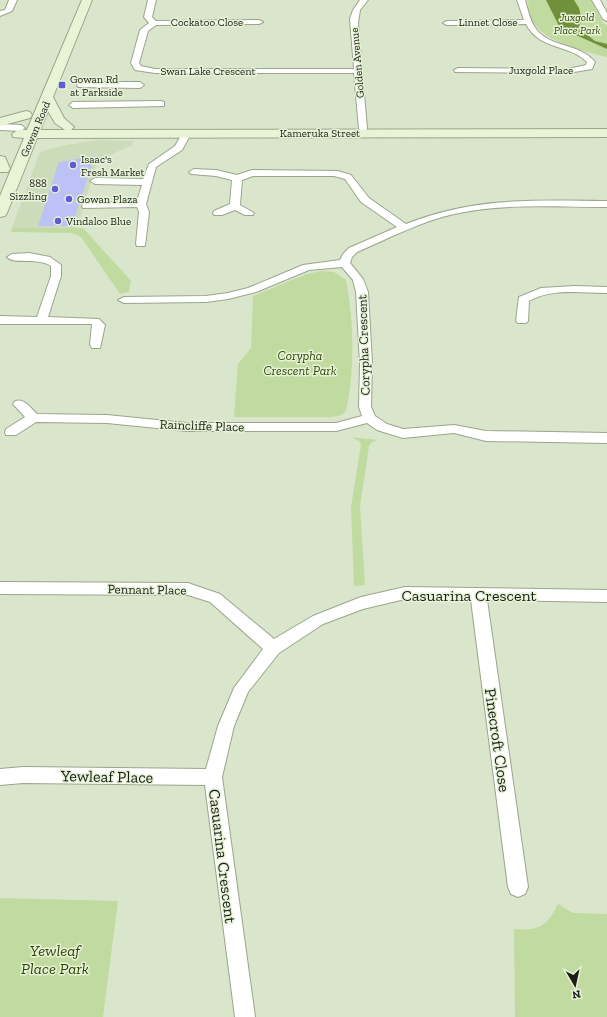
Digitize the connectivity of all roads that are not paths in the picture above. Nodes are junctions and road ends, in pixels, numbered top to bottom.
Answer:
1 (13, 0) edge
2 (75, 0) edge
3 (87, 0) edge
4 (152, 0) edge
5 (364, 0) edge
6 (521, 0) edge
7 (596, 0) edge
8 (1, 18) edge
9 (607, 19) edge
10 (66, 22) dead end
11 (154, 22) junction
12 (259, 22) dead end
13 (529, 22) junction
14 (447, 23) dead end
15 (458, 70) dead end
16 (358, 71) junction
17 (81, 85) dead end
18 (138, 92) junction
19 (48, 98) junction
20 (73, 104) dead end
21 (162, 104) dead end
22 (0, 122) edge
23 (68, 127) junction
24 (0, 128) edge
25 (363, 129) junction
26 (607, 129) edge
27 (20, 131) junction
28 (34, 131) junction
29 (186, 131) junction
30 (607, 133) edge
31 (100, 134) junction
32 (0, 135) edge
33 (26, 151) junction
34 (5, 162) edge
35 (194, 172) dead end
36 (237, 178) junction
37 (95, 181) dead end
38 (148, 182) junction
39 (141, 204) junction
40 (607, 204) edge
41 (86, 206) dead end
42 (235, 206) junction
43 (0, 213) edge
44 (218, 213) dead end
45 (249, 213) dead end
46 (405, 228) junction
47 (141, 244) dead end
48 (12, 258) dead end
49 (345, 263) junction
50 (607, 290) edge
51 (124, 300) dead end
52 (0, 320) edge
53 (41, 321) junction
54 (522, 321) dead end
55 (96, 345) dead end
56 (19, 404) dead end
57 (34, 418) junction
58 (370, 418) junction
59 (11, 432) dead end
60 (607, 438) edge
61 (0, 588) edge
62 (478, 593) junction
63 (607, 596) edge
64 (273, 648) junction
65 (0, 777) edge
66 (214, 777) junction
67 (518, 887) dead end
68 (245, 1017) edge

1 - 8 street
2 - 10 street
3 - 19 street, Gowan Road
4 - 11 street
5 - 16 street, Golden Avenue
6 - 13 street, Juxgold Place
7 - 9 street
11 - 12 street, Cockatoo Close
11 - 16 street, Swan Lake Crescent
13 - 14 street, Linnet Close
13 - 15 street, Juxgold Place
16 - 25 street, Golden Avenue
17 - 18 street
18 - 20 street
18 - 21 street
19 - 23 street
19 - 28 street, Gowan Road
22 - 27 street, Gowan Road
23 - 28 street, Kameruka Street
23 - 29 street, Kameruka Street
24 - 27 street
25 - 26 street, Kameruka Street
25 - 29 street, Kameruka Street
27 - 28 street
27 - 32 street
27 - 34 street, Gowan Road
28 - 31 street, Kameruka Street
28 - 33 street, Gowan Road
29 - 30 street, Kameruka Street
29 - 31 street, Kameruka Street
29 - 38 street
31 - 33 street
33 - 43 street, Gowan Road
35 - 36 street
36 - 42 street
36 - 46 street
37 - 38 street
38 - 39 street
39 - 41 street
39 - 47 street
40 - 46 street
42 - 44 street
42 - 45 street
46 - 49 street
48 - 53 street
49 - 51 street
49 - 58 street, Corypha Crescent
50 - 54 street
52 - 53 street
53 - 55 street
56 - 57 street
57 - 58 street, Raincliffe Place
57 - 59 street
58 - 60 street
61 - 64 street, Pennant Place
62 - 63 street, Casuarina Crescent
62 - 64 street, Casuarina Crescent
62 - 67 street, Pinecroft Close
64 - 66 street, Casuarina Crescent
65 - 66 street, Yewleaf Place
66 - 68 street, Casuarina Crescent

